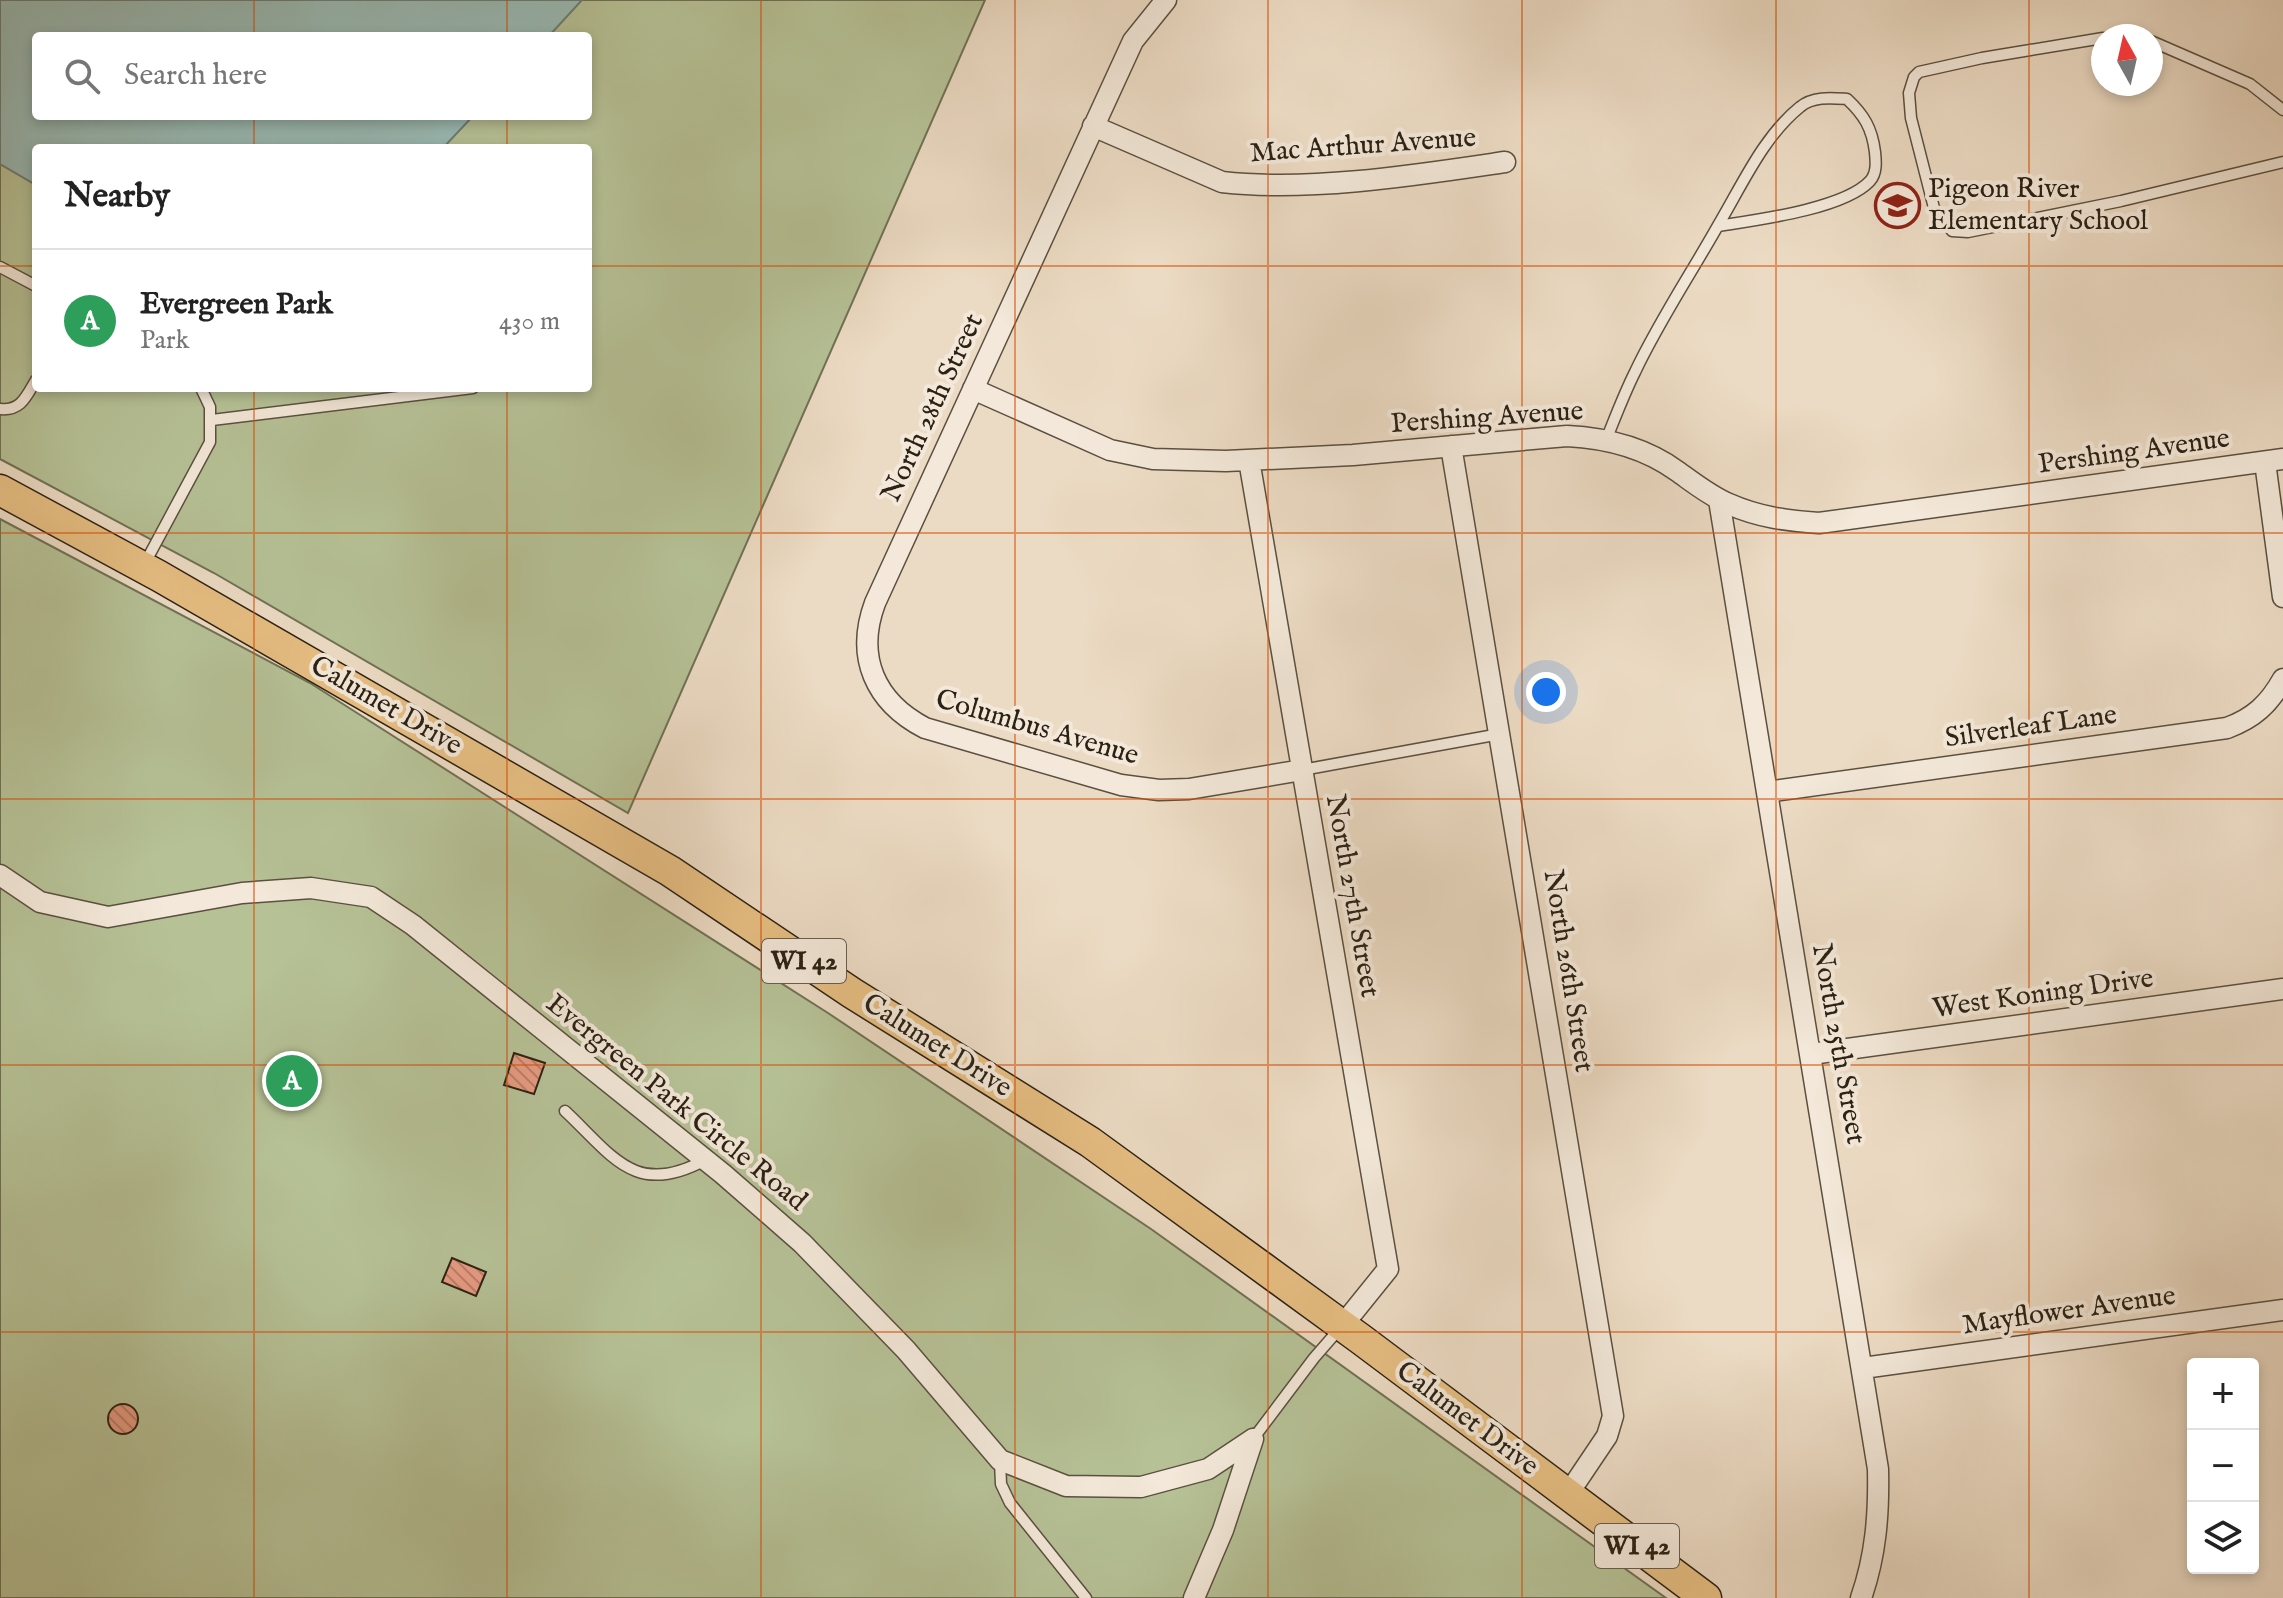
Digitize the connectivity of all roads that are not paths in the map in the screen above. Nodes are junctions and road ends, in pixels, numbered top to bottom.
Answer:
1 (1166, 0) edge
2 (2091, 40) edge
3 (2163, 46) edge
4 (2283, 110) edge
5 (1093, 126) junction
6 (1505, 162) dead end
7 (2283, 162) edge
8 (1718, 226) junction
9 (0, 267) edge
10 (32, 284) edge
11 (32, 386) edge
12 (973, 389) junction
13 (203, 392) edge
14 (440, 392) edge
15 (0, 409) edge
16 (212, 420) junction
17 (1606, 440) junction
18 (1451, 446) junction
19 (1249, 460) junction
20 (2274, 461) edge
21 (0, 490) edge
22 (1719, 500) junction
23 (143, 567) junction
24 (2283, 597) edge
25 (2283, 679) edge
26 (901, 714) joint
27 (1500, 734) junction
28 (1302, 770) junction
29 (1767, 792) junction
30 (0, 875) edge
31 (2283, 989) edge
32 (1811, 1054) junction
33 (565, 1111) dead end
34 (705, 1160) junction
35 (2283, 1310) edge
36 (1342, 1326) junction
37 (1863, 1368) junction
38 (1253, 1439) junction
39 (1000, 1460) junction
40 (1568, 1494) junction
41 (1086, 1598) edge
42 (1194, 1598) edge
43 (1706, 1598) edge
44 (1861, 1598) edge

1 - 5 street, North 28th Street
2 - 7 lane
3 - 4 lane
5 - 6 street, Mac Arthur Avenue
5 - 12 street, North 28th Street
8 - 8 lane
8 - 17 lane
9 - 10 lane
11 - 15 lane
12 - 19 street, Pershing Avenue
12 - 26 street, North 28th Street
13 - 16 lane
14 - 16 lane
16 - 23 lane
17 - 18 street, Pershing Avenue
17 - 22 street, Pershing Avenue
18 - 19 street, Pershing Avenue
18 - 27 street, North 26th Street
19 - 28 street, North 27th Street
20 - 22 street, Pershing Avenue
20 - 24 street
21 - 23 main road, Calumet Drive / WI 42
22 - 29 street, North 25th Street
23 - 36 main road, Calumet Drive / WI 42
25 - 29 street, Silverleaf Lane
26 - 28 street, Columbus Avenue
27 - 28 lane
27 - 40 street, North 26th Street
28 - 36 street, North 27th Street
29 - 32 street, North 25th Street
30 - 34 street, Evergreen Park Circle Road
31 - 32 street, West Koning Drive
32 - 37 street, North 25th Street
33 - 34 lane
34 - 39 street, Evergreen Park Circle Road
35 - 37 street, Mayflower Avenue
36 - 38 lane, Evergreen Park Circle Road
36 - 40 main road, Calumet Drive / WI 42
37 - 44 street, North 25th Street
38 - 39 street, Evergreen Park Circle Road
38 - 42 street, Evergreen Park Circle Road
39 - 41 lane
40 - 43 main road, Calumet Drive / WI 42

